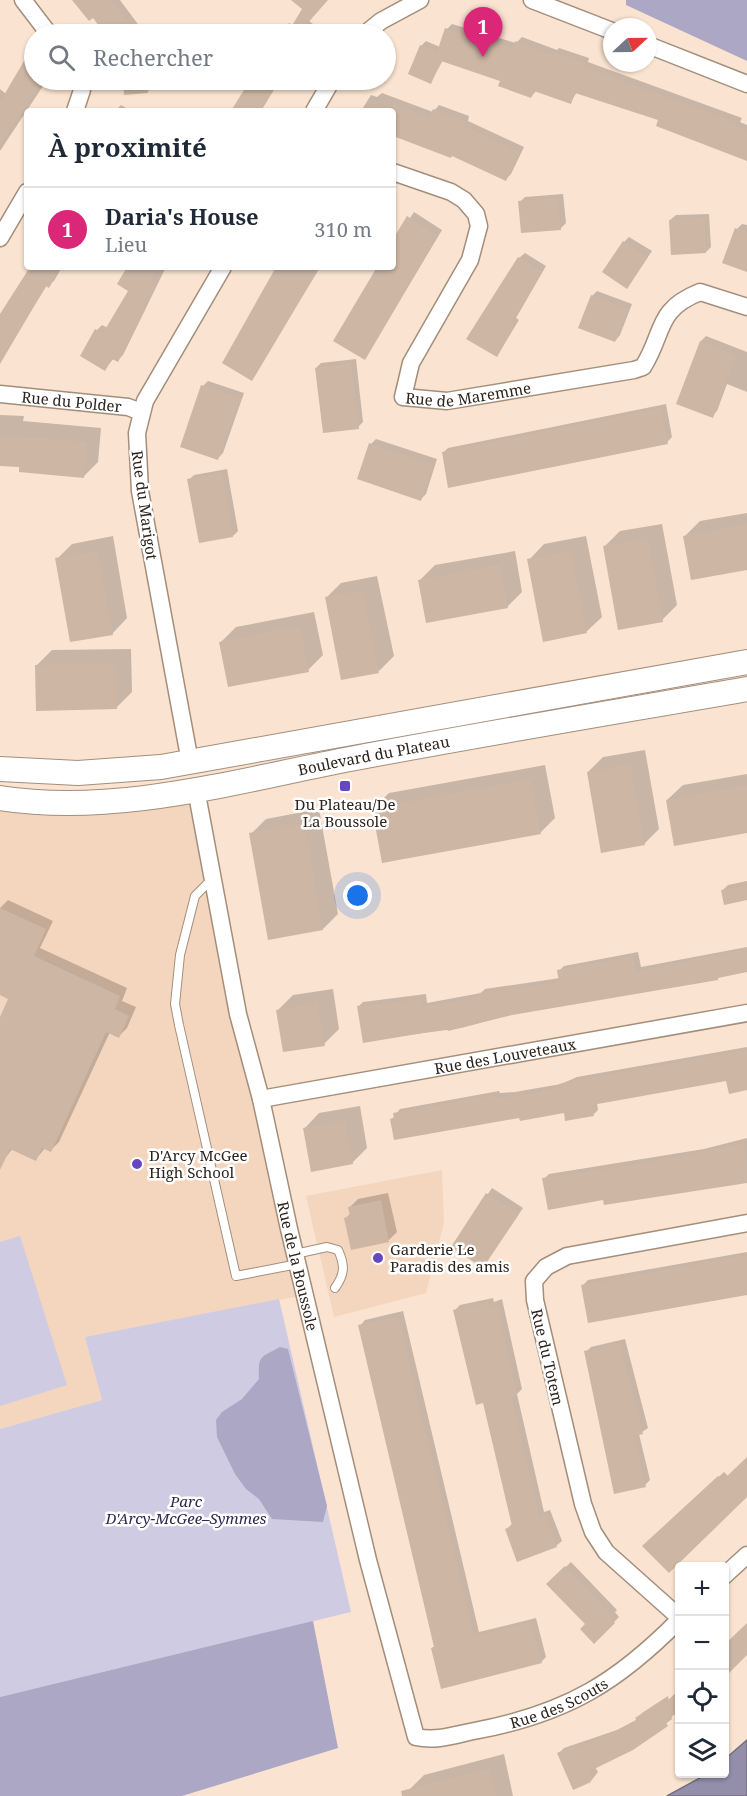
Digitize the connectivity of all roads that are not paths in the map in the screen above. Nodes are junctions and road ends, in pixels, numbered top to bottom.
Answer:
1 (23, 0) edge
2 (420, 0) edge
3 (532, 0) edge
4 (41, 24) edge
5 (378, 24) edge
6 (603, 28) edge
7 (657, 49) edge
8 (747, 84) edge
9 (82, 90) edge
10 (326, 90) edge
11 (76, 108) edge
12 (316, 108) edge
13 (396, 173) edge
14 (24, 197) edge
15 (0, 238) edge
16 (222, 270) edge
17 (747, 307) edge
18 (0, 394) edge
19 (141, 412) junction
20 (747, 662) edge
21 (747, 689) edge
22 (190, 762) junction
23 (0, 769) edge
24 (195, 789) junction
25 (0, 798) edge
26 (212, 879) junction
27 (747, 1013) edge
28 (261, 1099) junction
29 (747, 1223) edge
30 (296, 1259) junction
31 (335, 1288) dead end
32 (747, 1555) edge
33 (729, 1571) edge
34 (678, 1616) edge
35 (675, 1623) edge
36 (416, 1737) joint

1 - 4 street
2 - 5 street
3 - 6 street
7 - 8 street
9 - 11 street
10 - 12 street
13 - 17 street, Rue de Maremme
14 - 15 street
16 - 19 street, Rue du Marigot
18 - 19 street, Rue du Polder
19 - 22 street, Rue du Marigot
20 - 22 main road, Boulevard du Plateau
21 - 24 main road, Boulevard du Plateau
22 - 23 main road, Boulevard du Plateau
22 - 24 main road
24 - 25 main road, Boulevard du Plateau
24 - 26 street, Rue de la Boussole
26 - 28 street, Rue de la Boussole
26 - 30 lane
27 - 28 street, Rue des Louveteaux
28 - 30 street, Rue de la Boussole
29 - 34 street, Rue du Totem
30 - 31 lane
30 - 36 street, Rue de la Boussole
32 - 33 street
35 - 36 street, Rue des Scouts

